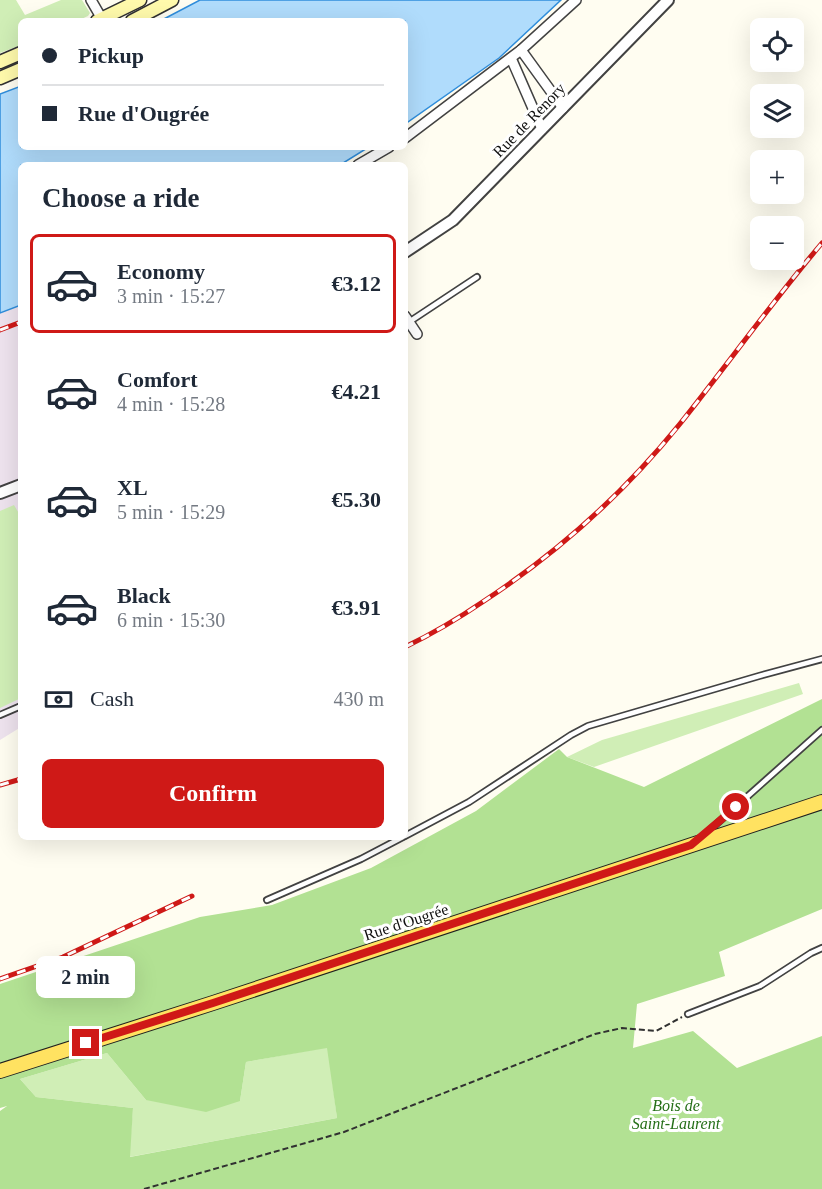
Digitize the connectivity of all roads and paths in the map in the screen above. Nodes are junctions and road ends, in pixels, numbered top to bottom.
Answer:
1 (91, 0) edge
2 (140, 0) edge
3 (172, 0) edge
4 (576, 0) edge
5 (668, 0) edge
6 (99, 18) edge
7 (104, 18) edge
8 (138, 18) edge
9 (521, 50) junction
10 (18, 54) edge
11 (511, 58) junction
12 (0, 62) edge
13 (18, 70) edge
14 (0, 78) edge
15 (563, 108) junction
16 (542, 129) junction
17 (408, 136) edge
18 (384, 150) edge
19 (363, 162) edge
20 (408, 250) edge
21 (477, 278) dead end
22 (408, 319) edge
23 (408, 321) edge
24 (417, 334) dead end
25 (18, 486) edge
26 (0, 494) edge
27 (822, 659) edge
28 (18, 707) edge
29 (0, 715) edge
30 (822, 730) edge
31 (822, 802) edge
32 (408, 835) edge
33 (398, 840) edge
34 (691, 845) junction
35 (267, 900) dead end
36 (822, 948) edge
37 (688, 1014) joint
38 (0, 1071) edge
39 (144, 1189) edge

1 - 6 street
2 - 7 main road
3 - 8 main road
4 - 9 street
5 - 15 street, Rue de Renory
9 - 11 street
9 - 15 street
10 - 12 main road
11 - 16 street
11 - 17 street
13 - 14 main road
15 - 16 street, Rue de Renory
16 - 20 street, Rue de Renory
18 - 19 street
21 - 22 lane
23 - 24 street
25 - 26 street
27 - 32 lane
28 - 29 lane
30 - 34 lane
31 - 34 main road, Rue d'Ougrée
33 - 35 lane
34 - 38 main road, Rue d'Ougrée
36 - 37 lane
37 - 39 path

